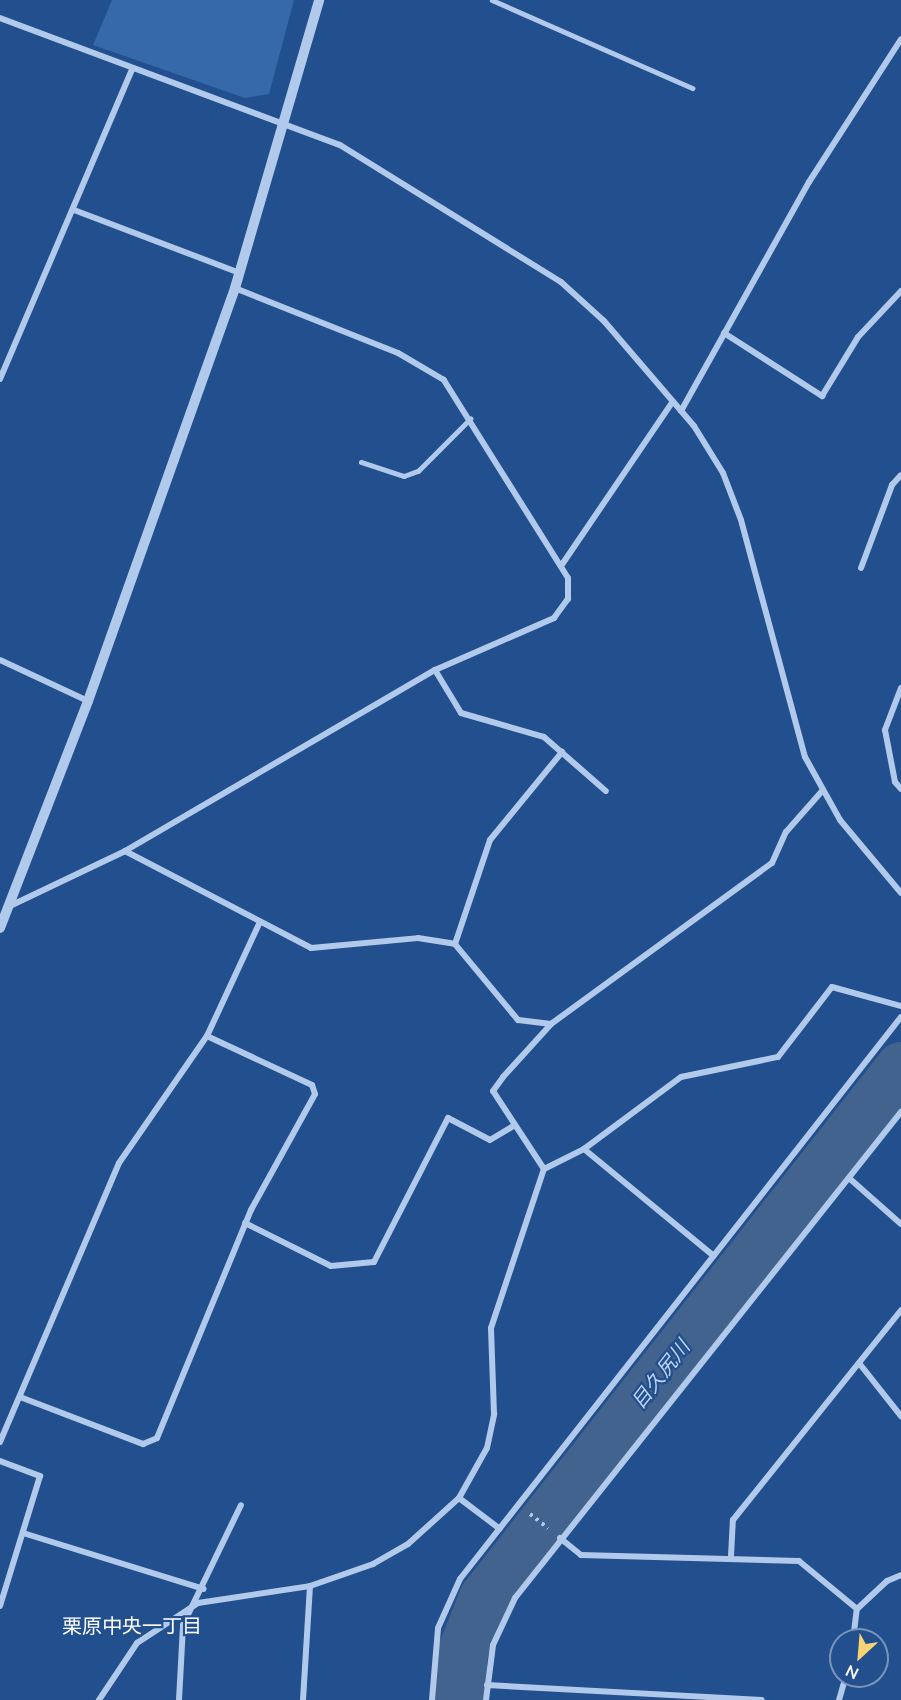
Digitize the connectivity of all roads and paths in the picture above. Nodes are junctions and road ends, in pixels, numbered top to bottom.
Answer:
1 (319, 0) edge
2 (492, 0) edge
3 (0, 18) edge
4 (901, 39) edge
5 (132, 69) junction
6 (692, 88) dead end
7 (286, 124) junction
8 (74, 210) junction
9 (240, 273) junction
10 (235, 288) junction
11 (901, 291) edge
12 (724, 333) junction
13 (0, 379) edge
14 (673, 401) junction
15 (681, 411) junction
16 (470, 418) junction
17 (361, 462) dead end
18 (901, 474) edge
19 (561, 566) junction
20 (861, 568) dead end
21 (0, 660) edge
22 (435, 670) junction
23 (901, 688) edge
24 (88, 701) junction
25 (562, 752) junction
26 (901, 789) edge
27 (606, 791) dead end
28 (822, 791) junction
29 (125, 851) junction
30 (901, 893) edge
31 (12, 905) junction
32 (260, 922) junction
33 (0, 928) edge
34 (456, 944) junction
35 (901, 1006) edge
36 (901, 1017) edge
37 (551, 1024) junction
38 (207, 1036) junction
39 (901, 1112) edge
40 (513, 1126) junction
41 (584, 1149) junction
42 (544, 1169) junction
43 (849, 1178) junction
44 (245, 1223) junction
45 (901, 1224) edge
46 (714, 1256) junction
47 (901, 1310) edge
48 (859, 1363) junction
49 (20, 1397) junction
50 (901, 1416) edge
51 (0, 1442) edge
52 (0, 1461) edge
53 (459, 1498) junction
54 (242, 1505) dead end
55 (525, 1510) dead end
56 (500, 1529) junction
57 (23, 1533) junction
58 (557, 1536) junction
59 (731, 1556) junction
60 (901, 1575) edge
61 (310, 1586) junction
62 (204, 1589) junction
63 (198, 1603) junction
64 (0, 1606) edge
65 (857, 1609) junction
66 (855, 1628) edge
67 (487, 1686) junction
68 (99, 1700) edge
69 (179, 1700) edge
70 (303, 1700) edge
71 (432, 1700) edge
72 (486, 1700) edge
73 (762, 1700) edge

1 - 7 street
2 - 6 lane
3 - 5 street
4 - 12 street
5 - 7 street
5 - 8 street
7 - 9 street
7 - 14 street
8 - 9 street
8 - 13 street
9 - 10 street
10 - 16 street
10 - 24 street
11 - 12 street
12 - 15 street
14 - 15 street
14 - 19 street
15 - 28 street
16 - 17 lane
16 - 19 street
18 - 20 street
19 - 22 street
21 - 24 street
22 - 25 street
22 - 29 street
23 - 26 street
24 - 31 street
25 - 27 street
25 - 34 street
28 - 30 street
28 - 37 street
29 - 31 street
29 - 32 street
31 - 33 street
32 - 34 street
32 - 38 street
34 - 37 street
35 - 41 street
36 - 46 street
37 - 40 street
38 - 44 street
38 - 49 street
39 - 43 street
40 - 42 street
40 - 44 street
41 - 42 street
41 - 46 street
42 - 53 street
43 - 45 street
43 - 58 street
44 - 49 street
46 - 56 street
47 - 48 street
48 - 50 street
48 - 59 street
49 - 51 street
52 - 57 street
53 - 56 street
53 - 61 street
54 - 62 street
55 - 58 path
56 - 71 street
57 - 62 street
57 - 64 street
58 - 59 street
58 - 67 street
59 - 65 street
60 - 65 street
61 - 63 street
61 - 70 street
62 - 63 street
63 - 68 street
63 - 69 street
65 - 66 street
67 - 72 street
67 - 73 street

